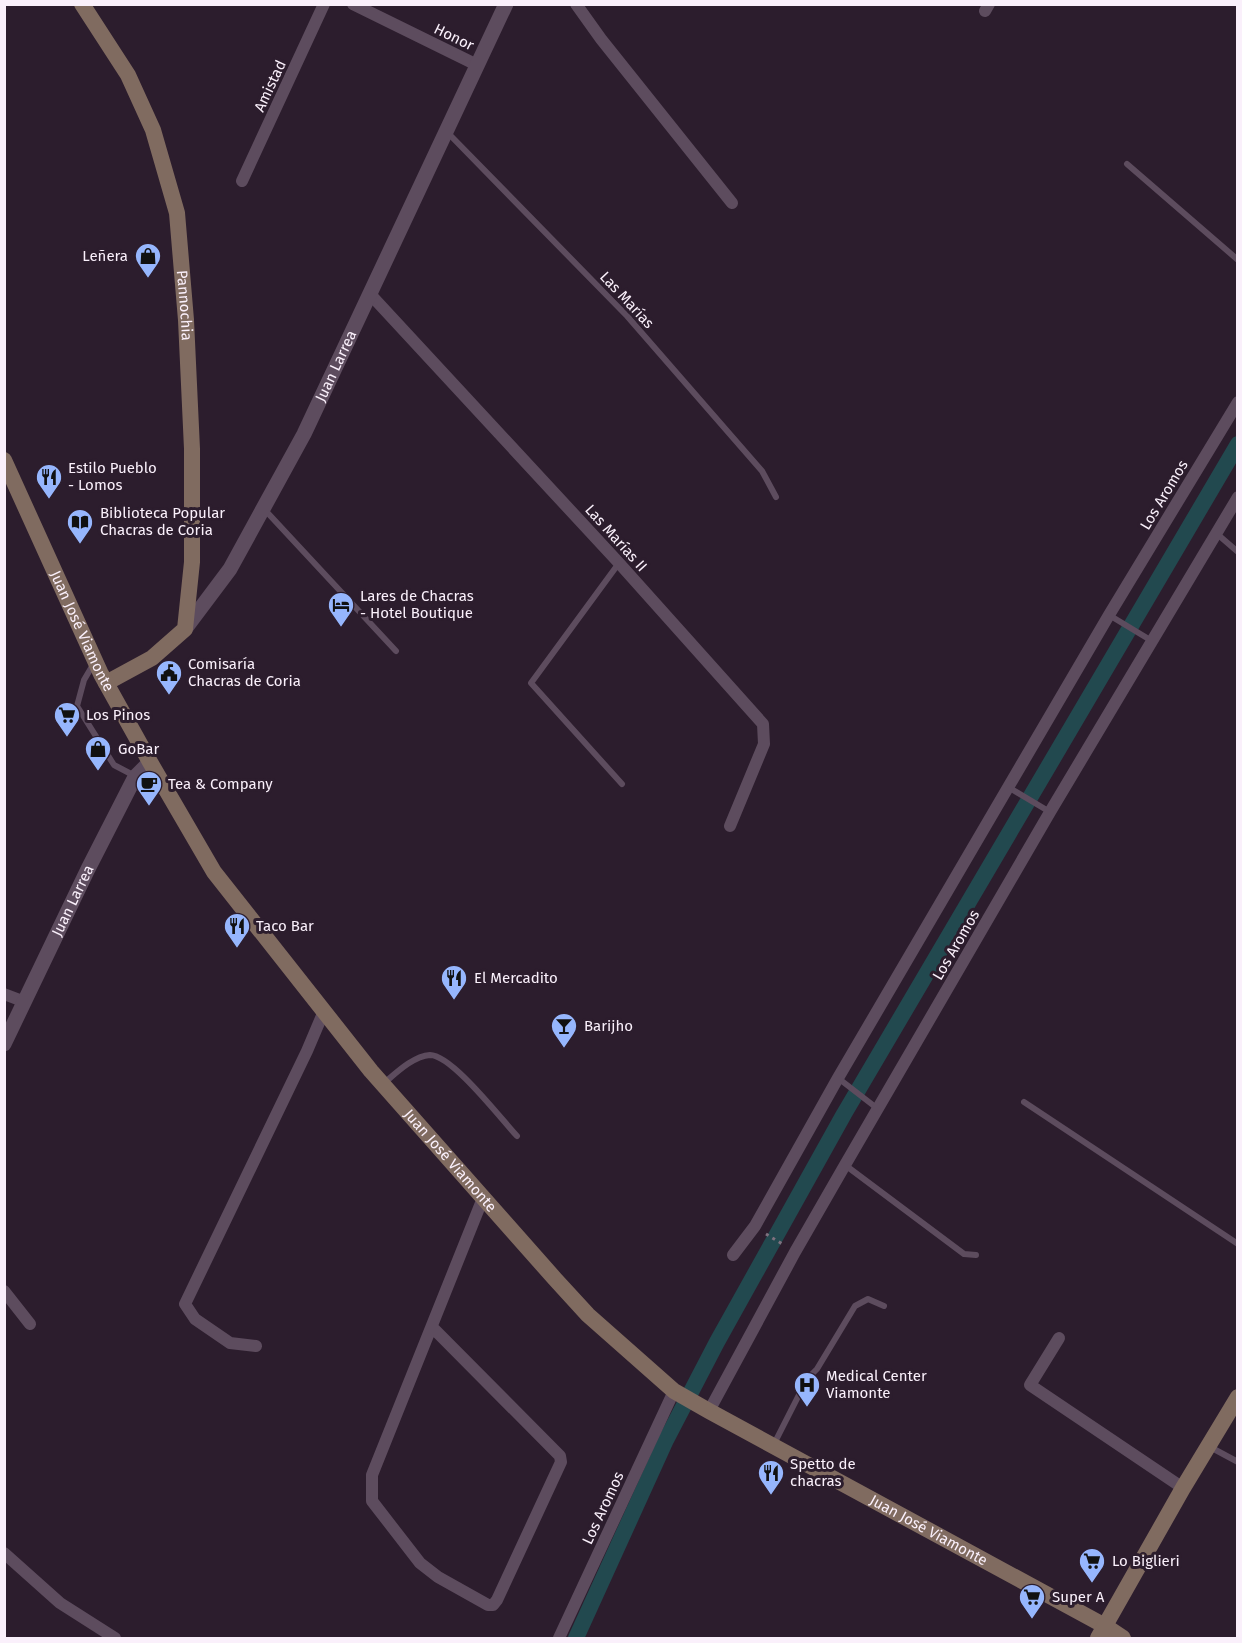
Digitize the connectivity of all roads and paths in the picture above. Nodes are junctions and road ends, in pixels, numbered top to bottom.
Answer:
1 (82, 4) edge
2 (324, 4) edge
3 (353, 4) edge
4 (506, 4) edge
5 (576, 4) edge
6 (477, 65) junction
7 (447, 132) junction
8 (1127, 164) dead end
9 (242, 181) dead end
10 (732, 203) dead end
11 (1238, 260) edge
12 (370, 294) junction
13 (1238, 402) edge
14 (4, 460) edge
15 (776, 497) dead end
16 (1238, 497) edge
17 (263, 508) junction
18 (1216, 533) junction
19 (1238, 552) edge
20 (619, 563) junction
21 (1109, 615) junction
22 (185, 629) junction
23 (1152, 641) junction
24 (396, 651) dead end
25 (95, 660) junction
26 (106, 683) junction
27 (150, 762) junction
28 (135, 777) junction
29 (622, 784) dead end
30 (1008, 787) junction
31 (1050, 812) junction
32 (730, 826) dead end
33 (4, 994) edge
34 (24, 1002) junction
35 (324, 1011) junction
36 (4, 1044) edge
37 (838, 1078) junction
38 (382, 1084) junction
39 (1024, 1102) dead end
40 (879, 1109) junction
41 (516, 1136) dead end
42 (845, 1165) junction
43 (483, 1198) junction
44 (755, 1226) junction
45 (1238, 1244) edge
46 (795, 1252) junction
47 (733, 1255) dead end
48 (976, 1255) dead end
49 (4, 1291) edge
50 (884, 1306) dead end
51 (30, 1324) dead end
52 (432, 1328) junction
53 (1059, 1338) dead end
54 (256, 1346) dead end
55 (674, 1390) junction
56 (1238, 1397) edge
57 (709, 1412) junction
58 (773, 1446) junction
59 (1210, 1446) junction
60 (1238, 1462) edge
61 (1183, 1488) junction
62 (4, 1553) edge
63 (1101, 1632) edge
64 (115, 1638) edge
65 (559, 1638) edge
66 (1123, 1638) edge

1 - 22 main road, Pannochia
2 - 9 street, Amistad
3 - 6 street, Honor
4 - 6 street, Juan Larrea
5 - 10 street
6 - 7 street, Juan Larrea
7 - 12 street, Juan Larrea
7 - 15 lane, Las Marías
8 - 11 lane
12 - 17 street, Juan Larrea
12 - 20 street, Las Marías II
13 - 21 street, Los Aromos
14 - 25 main road, Juan José Viamonte
16 - 18 street, Los Aromos
17 - 22 street, Juan Larrea
17 - 24 lane
18 - 19 lane
18 - 23 street, Los Aromos
20 - 29 lane
20 - 32 street, Las Marías II
21 - 23 lane
21 - 30 street, Los Aromos
22 - 26 main road, Juan Larrea
23 - 31 street, Los Aromos
25 - 26 main road, Juan José Viamonte
25 - 28 lane
26 - 27 main road, Juan José Viamonte
27 - 28 street, Juan Larrea
27 - 35 main road, Juan José Viamonte
28 - 34 street, Juan Larrea
30 - 31 lane
30 - 37 street, Los Aromos
31 - 40 street, Los Aromos
33 - 34 street
34 - 36 street, Juan Larrea
35 - 38 main road, Juan José Viamonte
35 - 54 street
37 - 40 lane
37 - 44 street, Los Aromos
38 - 41 lane
38 - 43 main road, Juan José Viamonte
39 - 45 lane
40 - 42 street, Los Aromos
42 - 46 street, Los Aromos
42 - 48 lane
43 - 52 street
43 - 55 main road, Juan José Viamonte
44 - 46 path
44 - 47 street, Los Aromos
46 - 57 street, Los Aromos
49 - 51 street
50 - 58 lane
52 - 52 street
53 - 61 street
55 - 57 main road, Juan José Viamonte
55 - 65 street, Los Aromos
56 - 59 main road
57 - 58 main road, Juan José Viamonte
58 - 63 main road, Juan José Viamonte
59 - 60 lane
59 - 61 main road
61 - 63 main road
62 - 64 street
63 - 66 main road, Juan José Viamonte

